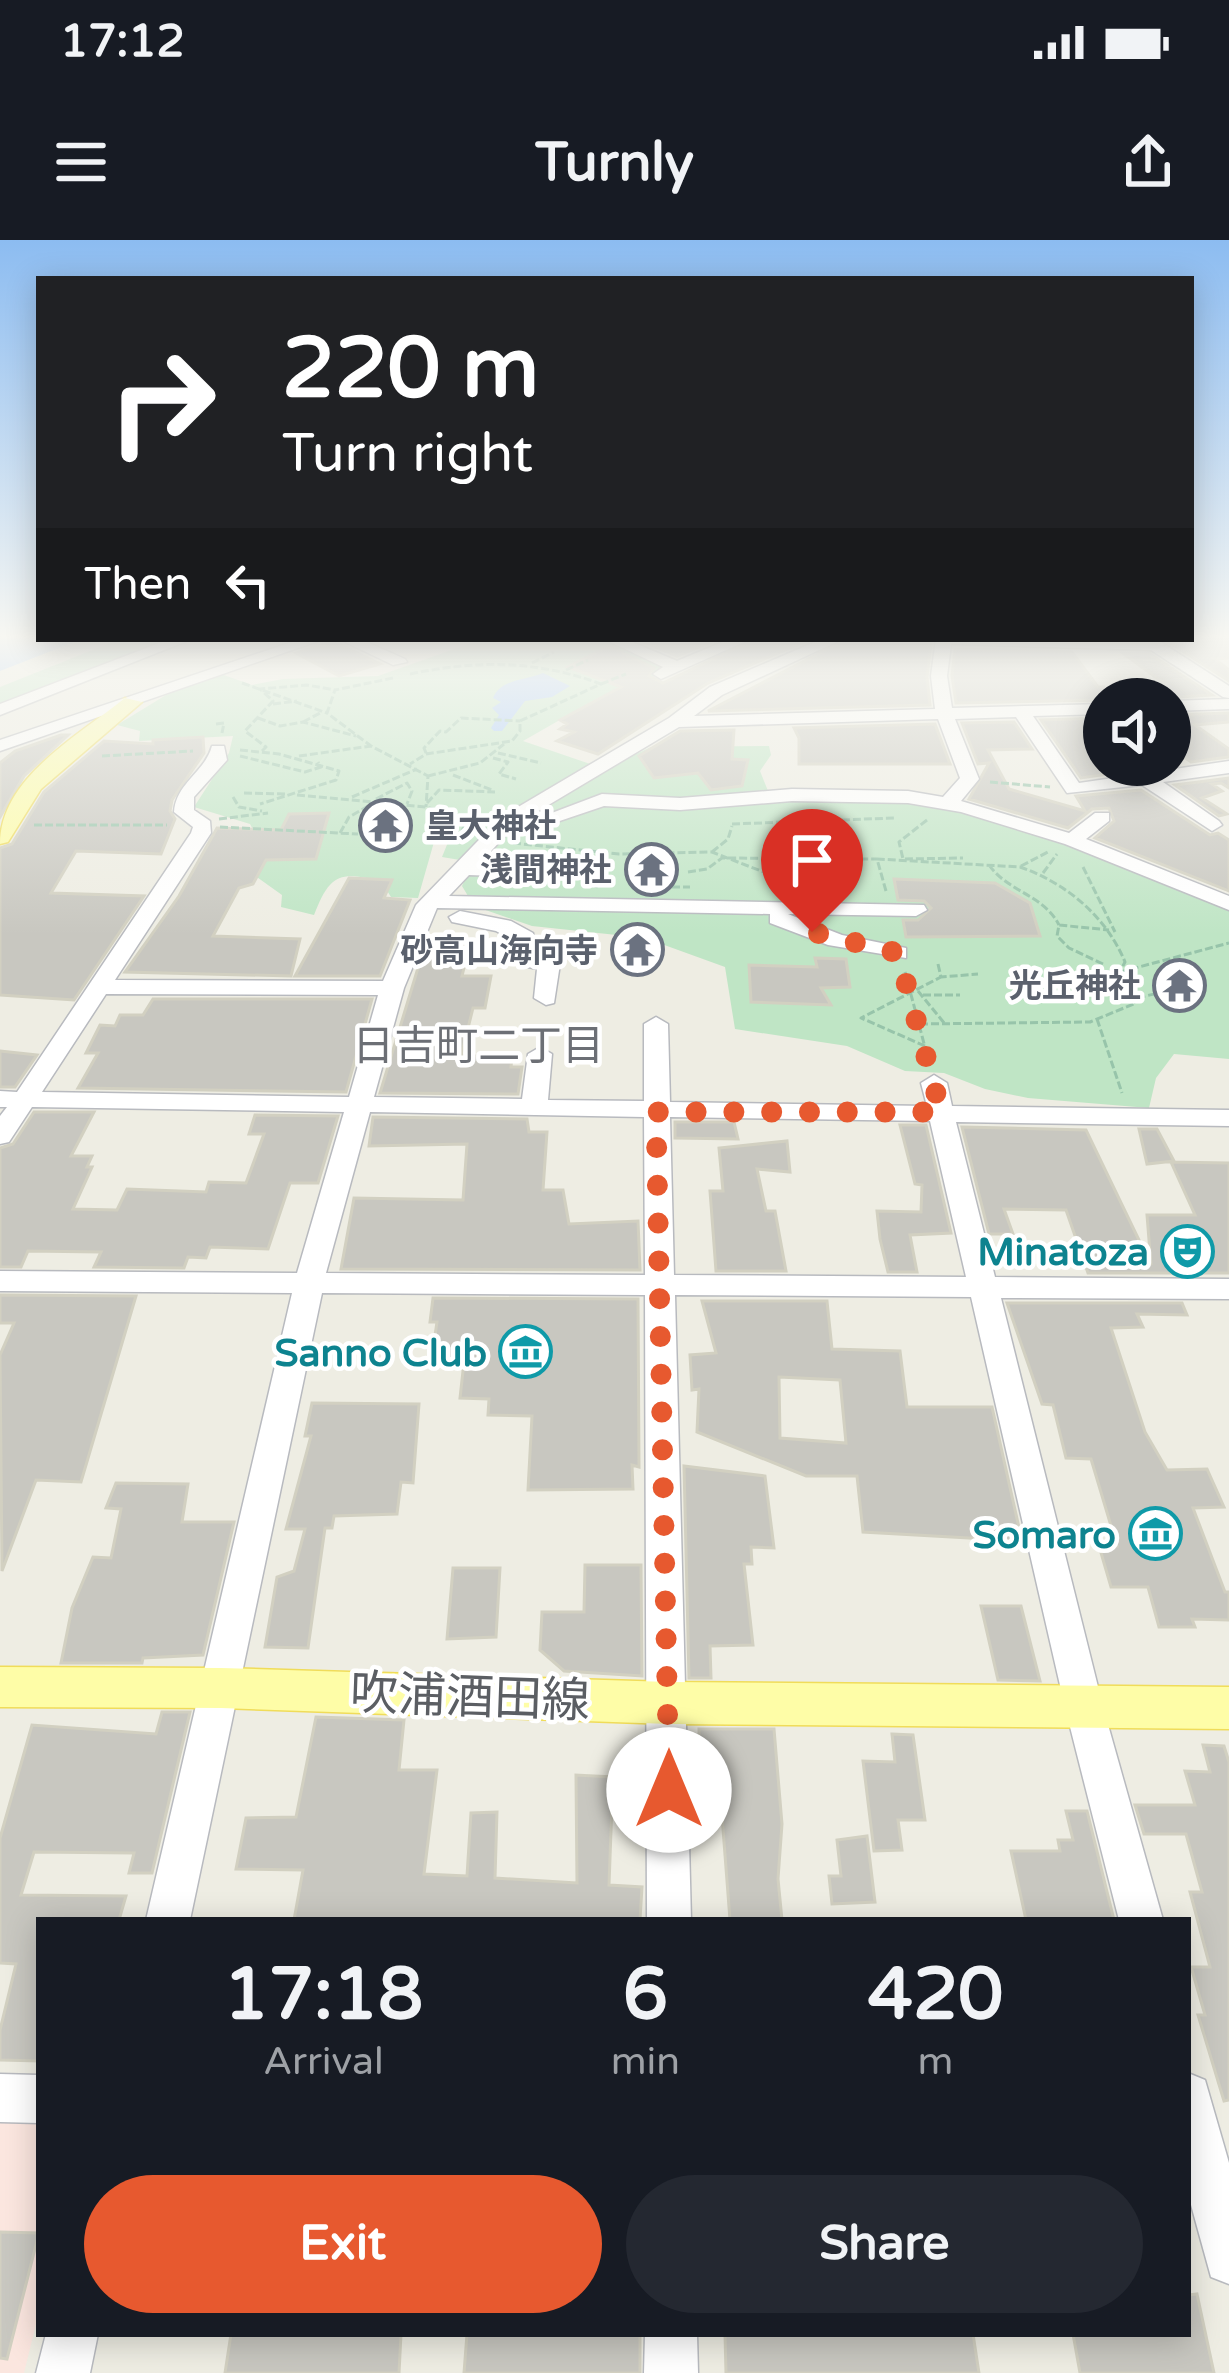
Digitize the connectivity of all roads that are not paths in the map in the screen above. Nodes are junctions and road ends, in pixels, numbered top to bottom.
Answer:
1 (88, 737) edge
2 (650, 737) edge
3 (952, 737) edge
4 (1038, 737) edge
5 (218, 750) road end
6 (1229, 767) edge
7 (1202, 771) junction
8 (1191, 773) edge
9 (1095, 786) edge
10 (1156, 786) edge
11 (1229, 788) edge
12 (680, 790) dead end
13 (638, 798) junction
14 (938, 812) junction
15 (1102, 817) dead end
16 (530, 825) junction
17 (569, 825) dead end
18 (1212, 825) dead end
19 (4, 831) edge
20 (498, 832) junction
21 (1065, 847) junction
22 (464, 868) junction
23 (538, 874) road end
24 (1229, 881) edge
25 (1205, 894) junction
26 (1229, 904) edge
27 (428, 906) junction
28 (764, 910) junction
29 (916, 910) dead end
30 (898, 953) road end
31 (99, 987) junction
32 (392, 988) junction
33 (546, 998) dead end
34 (656, 1024) dead end
35 (540, 1054) dead end
36 (938, 1097) junction
37 (11, 1101) edge
38 (358, 1108) junction
39 (533, 1110) junction
40 (656, 1112) junction
41 (1229, 1118) edge
42 (0, 1136) edge
43 (0, 1281) edge
44 (309, 1282) junction
45 (659, 1286) junction
46 (983, 1288) junction
47 (1229, 1289) edge
48 (0, 1687) edge
49 (221, 1688) junction
50 (669, 1702) junction
51 (1084, 1707) junction
52 (1229, 1708) edge
53 (169, 1917) edge
54 (669, 1917) edge
55 (1140, 1917) edge
56 (0, 2098) edge
57 (36, 2099) edge
58 (1201, 2124) edge
59 (1229, 2258) edge
60 (71, 2337) edge
61 (671, 2337) edge
62 (63, 2373) edge
63 (671, 2373) edge

1 - 19 main road
2 - 20 street
3 - 14 street
4 - 9 street
5 - 31 street
6 - 7 street
7 - 8 street
7 - 11 street
10 - 18 street
12 - 13 street
13 - 14 street
13 - 16 street
14 - 21 street
15 - 21 street
16 - 17 street
16 - 20 street
20 - 22 street
21 - 25 street
22 - 23 street
22 - 27 street
24 - 25 street
25 - 26 street
27 - 28 street
27 - 32 street
27 - 33 street
28 - 29 street
28 - 30 street
31 - 32 street
31 - 37 street
32 - 38 street
34 - 40 street
35 - 39 street
36 - 40 street
36 - 41 street
36 - 46 street
37 - 38 street
37 - 42 street
38 - 39 street
38 - 44 street
39 - 40 street
40 - 45 street
43 - 44 street
44 - 45 street
44 - 49 street
45 - 46 street
45 - 50 street
46 - 47 street
46 - 51 street
48 - 49 main road, 吹浦酒田線
49 - 50 main road, 吹浦酒田線
49 - 53 street
50 - 51 main road, 吹浦酒田線
50 - 54 street
51 - 52 main road, 吹浦酒田線
51 - 55 street
56 - 57 street
58 - 59 street
60 - 62 street
61 - 63 street

